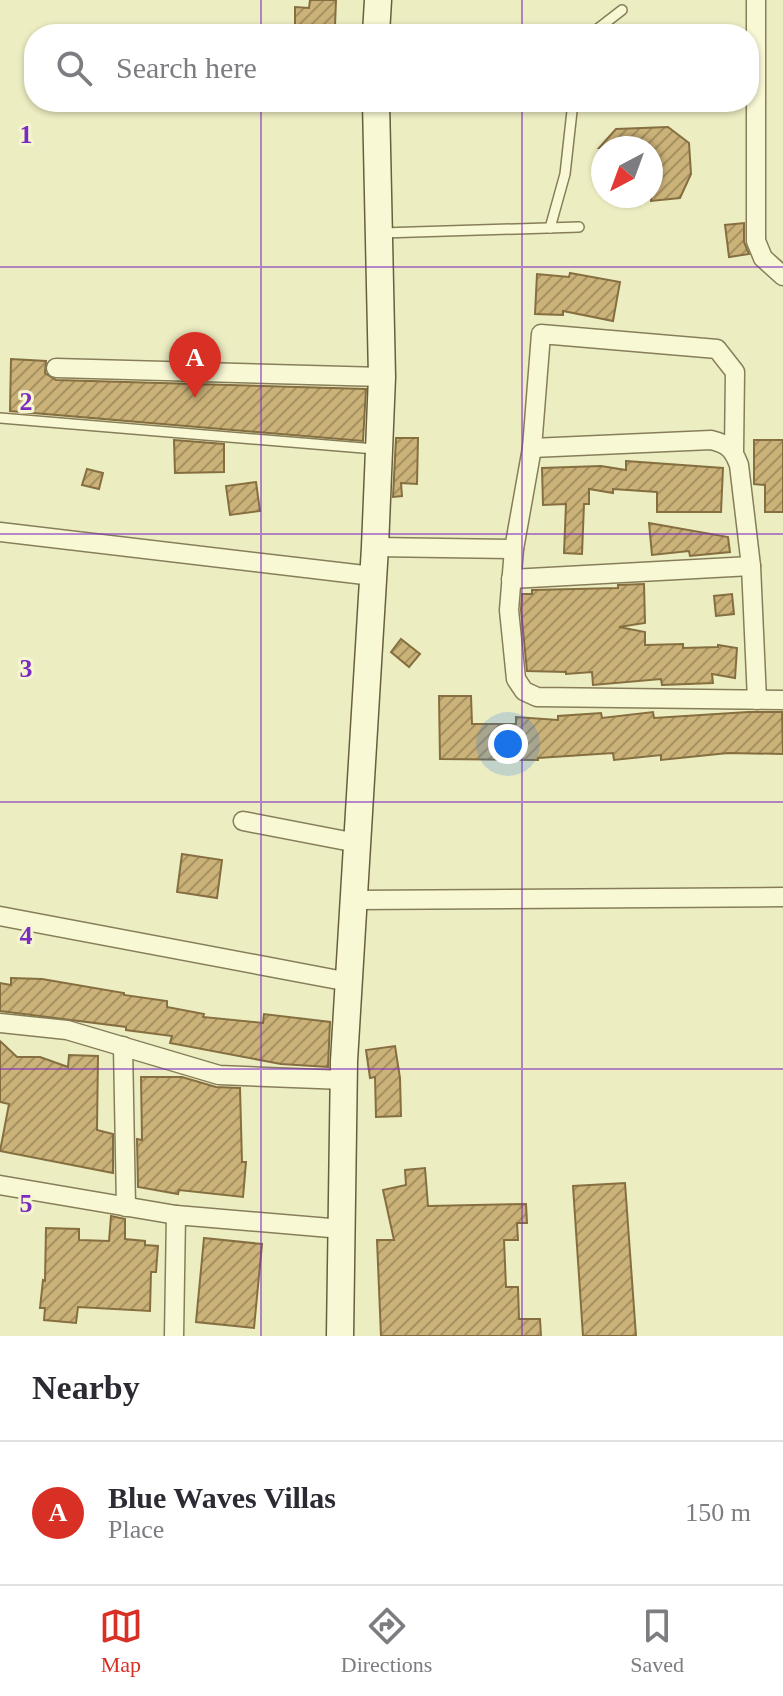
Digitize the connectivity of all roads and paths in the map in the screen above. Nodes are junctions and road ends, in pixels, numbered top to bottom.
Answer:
1 (378, 0) edge
2 (756, 0) edge
3 (622, 10) dead end
4 (377, 24) edge
5 (604, 24) edge
6 (756, 24) edge
7 (376, 112) edge
8 (572, 112) edge
9 (756, 112) edge
10 (579, 227) dead end
11 (550, 228) junction
12 (378, 234) junction
13 (783, 276) edge
14 (56, 368) dead end
15 (382, 377) junction
16 (0, 418) edge
17 (532, 448) junction
18 (379, 449) junction
19 (734, 451) junction
20 (0, 532) edge
21 (375, 547) junction
22 (514, 549) junction
23 (751, 566) junction
24 (373, 576) junction
25 (511, 579) junction
26 (757, 700) junction
27 (783, 700) edge
28 (243, 821) dead end
29 (357, 843) junction
30 (783, 897) edge
31 (354, 900) junction
32 (0, 916) edge
33 (349, 982) junction
34 (0, 1023) edge
35 (123, 1046) junction
36 (344, 1080) junction
37 (0, 1185) edge
38 (126, 1207) junction
39 (176, 1215) junction
40 (342, 1229) junction
41 (174, 1336) edge
42 (340, 1336) edge

1 - 4 street
2 - 6 street
3 - 5 lane
7 - 12 street
8 - 11 lane
9 - 13 street
10 - 11 lane
11 - 12 lane
12 - 15 street
14 - 15 street
15 - 18 street
16 - 18 lane
17 - 19 street
17 - 19 street
17 - 22 street
18 - 21 street
19 - 23 street
20 - 24 street
21 - 22 street
21 - 24 street
22 - 25 street
23 - 25 street
23 - 26 street
24 - 29 street
25 - 26 street
26 - 27 street
28 - 29 street
29 - 31 street
30 - 31 street
31 - 33 street
32 - 33 street
33 - 36 street
34 - 35 street
35 - 36 street
35 - 38 street
36 - 40 street
37 - 38 street
38 - 39 street
39 - 40 street
39 - 41 street
40 - 42 street

